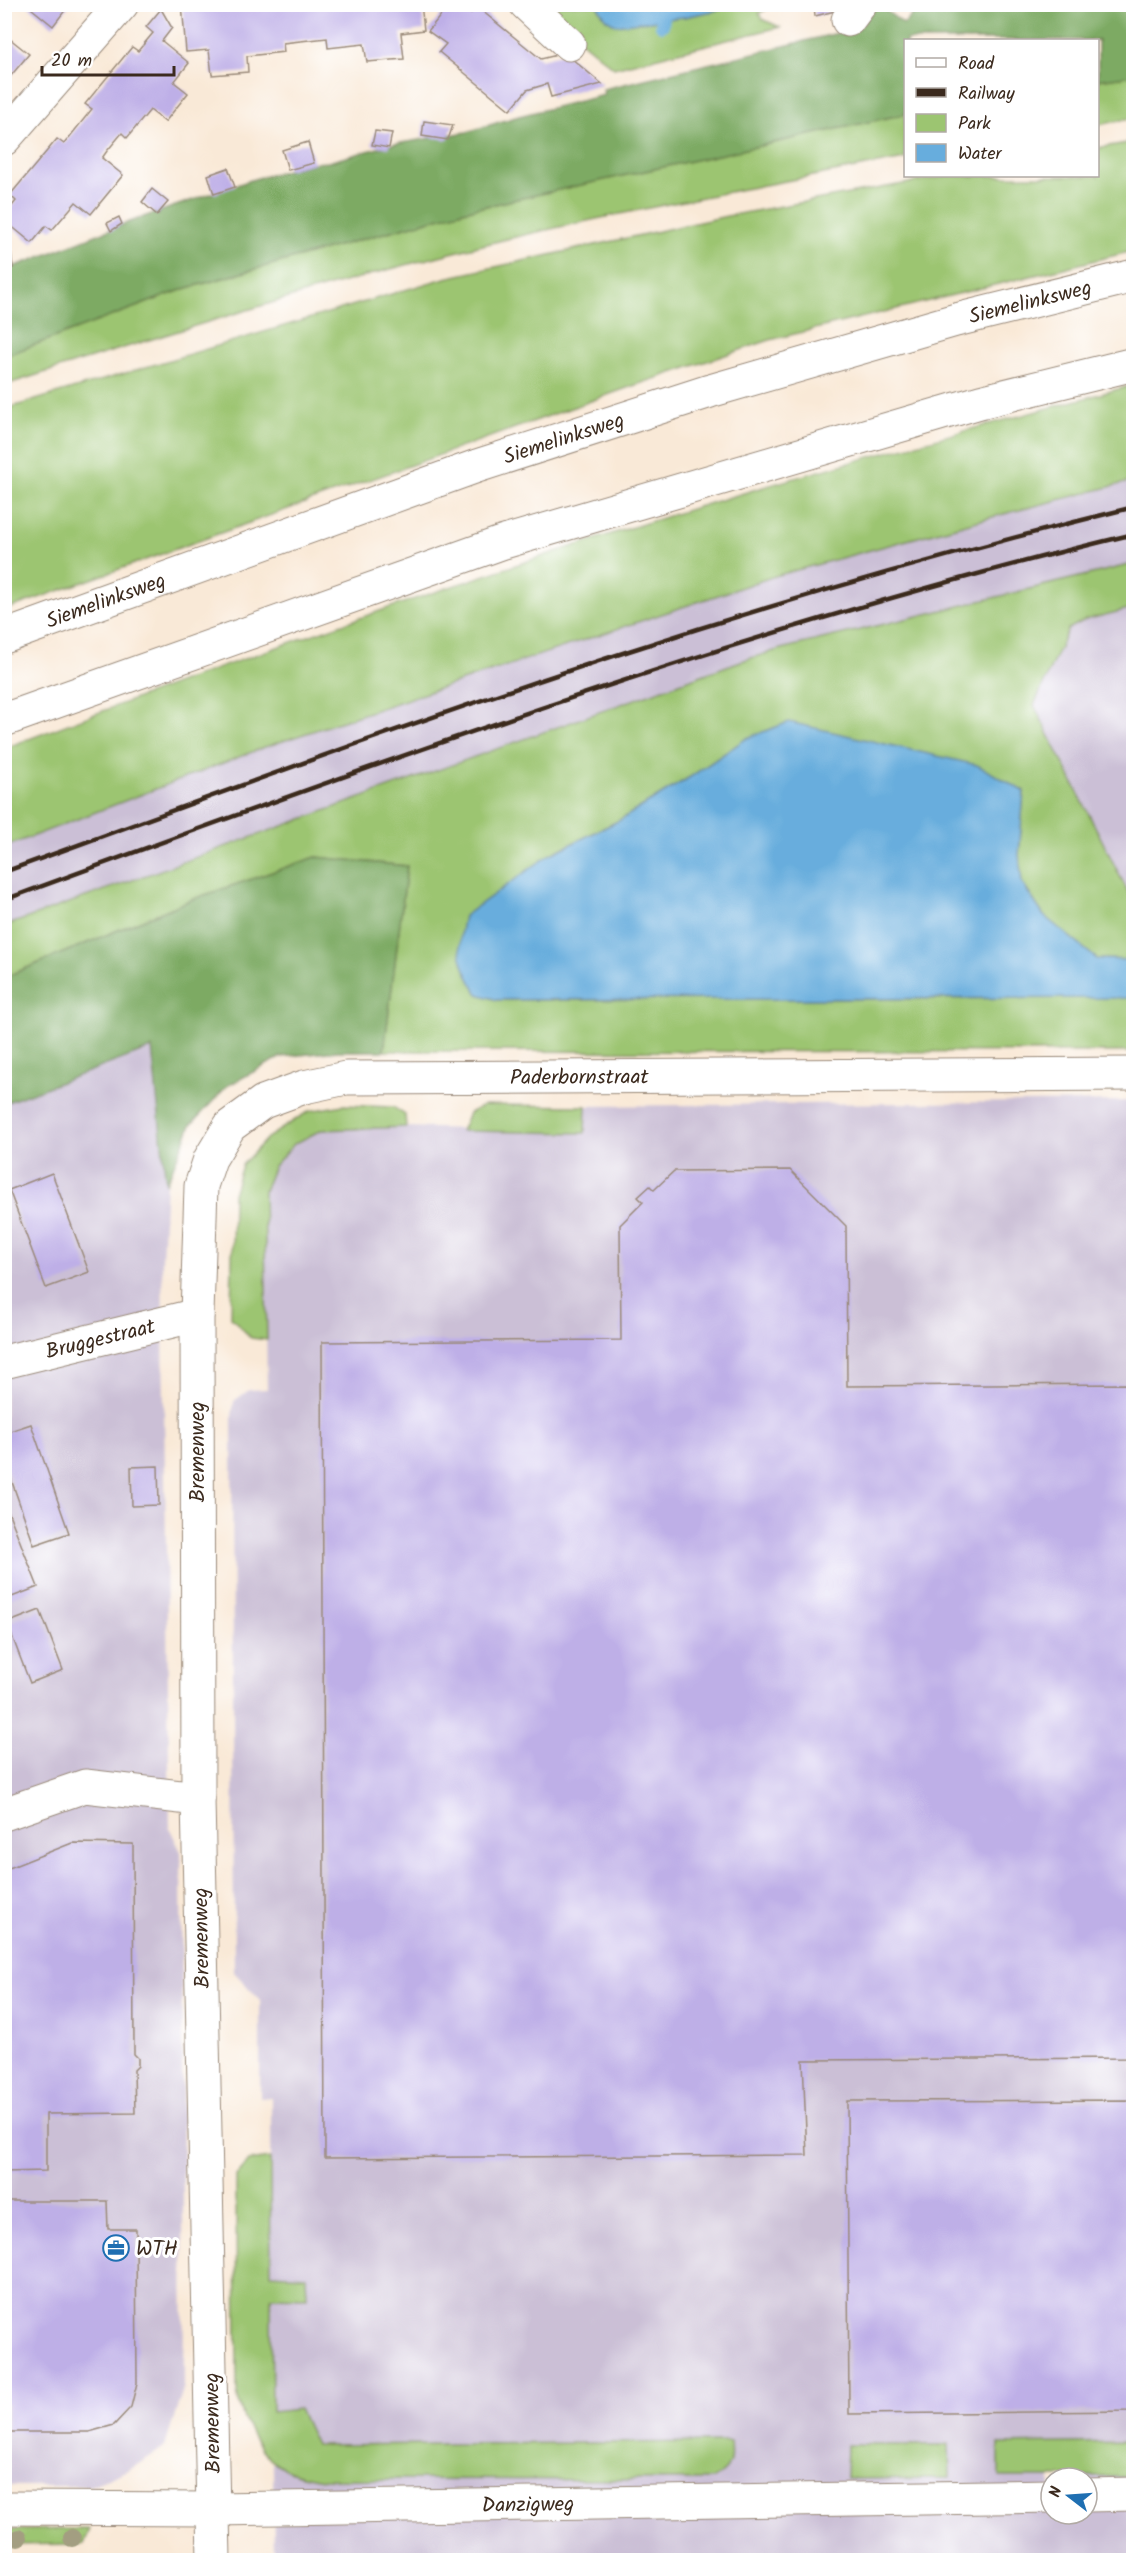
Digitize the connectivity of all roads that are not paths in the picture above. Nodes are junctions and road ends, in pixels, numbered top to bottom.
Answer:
1 (122, 4) edge
2 (526, 4) edge
3 (569, 44) dead end
4 (4, 139) edge
5 (1134, 276) edge
6 (1134, 364) edge
7 (4, 637) edge
8 (4, 720) edge
9 (1134, 1074) edge
10 (197, 1315) junction
11 (4, 1362) edge
12 (198, 1798) junction
13 (4, 1814) edge
14 (1134, 2494) edge
15 (1099, 2495) edge
16 (1039, 2496) edge
17 (4, 2508) edge
18 (214, 2509) junction
19 (214, 2560) edge

1 - 4 street
2 - 3 street
5 - 7 street, Siemelinksweg
6 - 8 street
9 - 10 street, Paderbornstraat
10 - 11 street, Bruggestraat
10 - 12 street, Bremenweg
12 - 13 street
12 - 18 street, Bremenweg
14 - 15 street
16 - 18 street, Danzigweg
17 - 18 street, Danzigweg
18 - 19 street, Bremenweg

